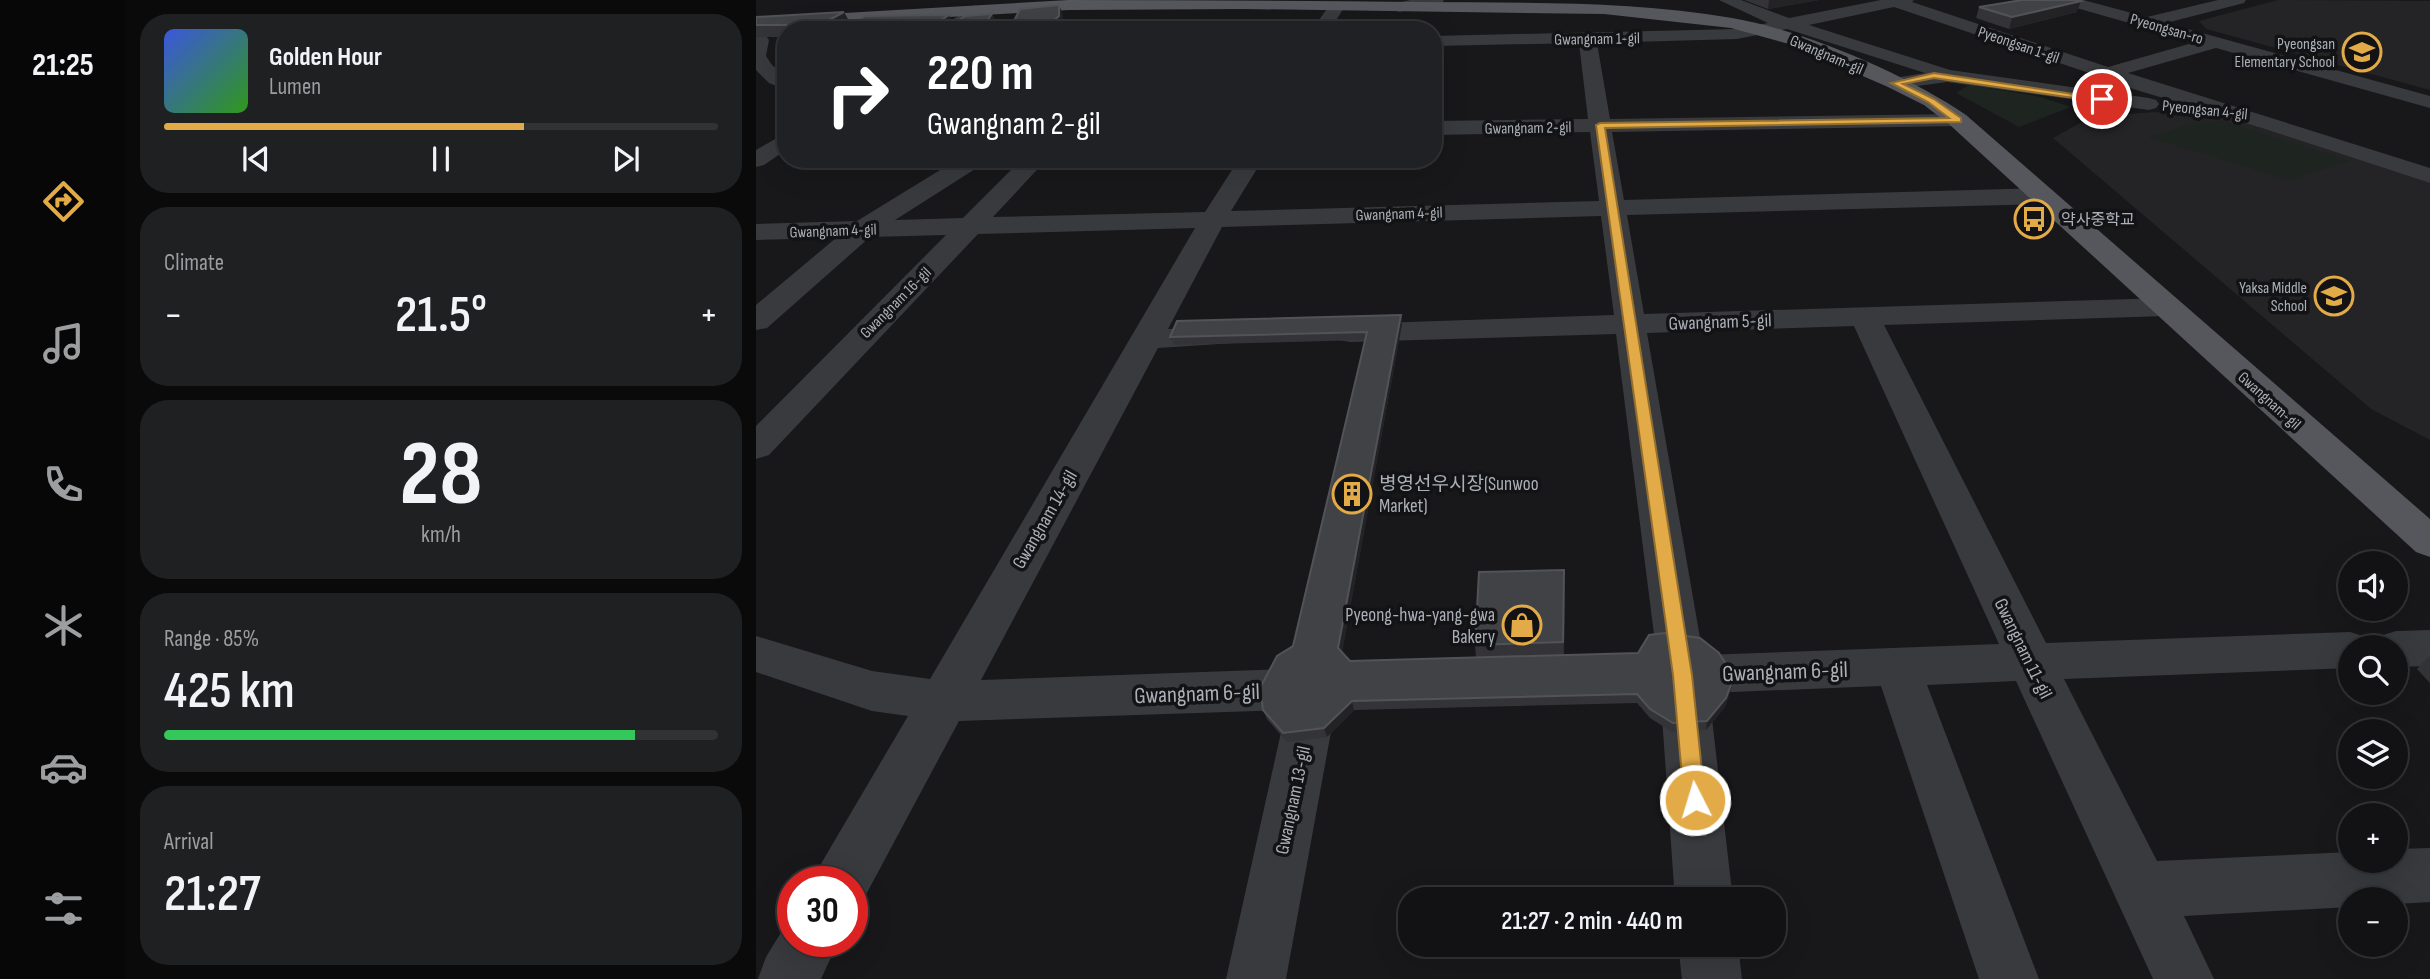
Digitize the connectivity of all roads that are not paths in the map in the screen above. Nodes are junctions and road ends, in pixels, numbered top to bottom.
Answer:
1 (948, 0) edge
2 (1221, 0) edge
3 (1436, 0) edge
4 (1727, 0) edge
5 (2065, 0) edge
6 (2238, 0) edge
7 (1897, 1) edge
8 (1250, 5) junction
9 (1337, 6) junction
10 (1399, 7) junction
11 (975, 10) junction
12 (756, 13) edge
13 (790, 21) edge
14 (959, 21) edge
15 (1327, 21) edge
16 (777, 22) edge
17 (756, 23) edge
18 (2146, 23) junction
19 (1790, 24) junction
20 (1761, 29) junction
21 (1587, 38) junction
22 (756, 40) edge
23 (1442, 41) edge
24 (2217, 42) junction
25 (756, 56) edge
26 (2108, 73) junction
27 (1963, 77) junction
28 (777, 78) edge
29 (1895, 83) junction
30 (2062, 93) junction
31 (2430, 102) edge
32 (2224, 110) junction
33 (1958, 120) junction
34 (1600, 125) junction
35 (1442, 128) edge
36 (756, 132) edge
37 (777, 133) edge
38 (777, 146) edge
39 (2411, 148) dead end
40 (756, 160) edge
41 (961, 168) edge
42 (1026, 168) edge
43 (1245, 168) edge
44 (2430, 176) edge
45 (2043, 196) junction
46 (1611, 208) junction
47 (1214, 218) junction
48 (972, 224) junction
49 (864, 228) junction
50 (756, 232) edge
51 (2166, 307) junction
52 (1865, 317) junction
53 (756, 321) edge
54 (1630, 324) junction
55 (1319, 334) edge
56 (1253, 336) edge
57 (1147, 339) junction
58 (756, 447) edge
59 (2427, 541) edge
60 (2430, 648) edge
61 (2408, 649) edge
62 (2338, 650) edge
63 (756, 654) edge
64 (2030, 661) junction
65 (1897, 666) junction
66 (1331, 675) joint
67 (1662, 675) junction
68 (942, 701) junction
69 (851, 866) edge
70 (2430, 875) edge
71 (1702, 887) edge
72 (2141, 890) junction
73 (800, 957) edge
74 (1709, 957) edge
75 (788, 979) edge
76 (1256, 979) edge
77 (1712, 979) edge
78 (2009, 979) edge
79 (2184, 979) edge

1 - 12 main road
2 - 8 main road, Gwangnam-gil
3 - 10 street
4 - 19 street
5 - 18 street, Pyeongsan-ro
6 - 18 street
7 - 19 street, Gwangnam 1-gil
7 - 26 street, Pyeongsan 1-gil
8 - 9 main road, Gwangnam-gil
8 - 11 main road
9 - 10 main road, Gwangnam-gil
9 - 15 street
10 - 20 main road, Gwangnam-gil
11 - 13 main road
11 - 14 street
16 - 17 main road
18 - 24 street, Pyeongsan-ro
19 - 20 street, Gwangnam 1-gil
19 - 27 street
20 - 21 street, Gwangnam 1-gil
20 - 29 main road, Gwangnam-gil
21 - 23 street, Gwangnam 1-gil
21 - 34 street
22 - 25 street
24 - 26 street
24 - 31 street, Pyeongsan-ro
25 - 28 street
26 - 30 street
26 - 32 street, Pyeongsan 1-gil
27 - 29 street, Pyeongsan 4-gil
27 - 30 street, Pyeongsan 4-gil
29 - 33 main road, Gwangnam-gil
30 - 32 street, Pyeongsan 4-gil
32 - 39 street, Pyeongsan 4-gil
32 - 44 street, Pyeongsan 1-gil
33 - 34 street, Gwangnam 2-gil
33 - 45 main road, Gwangnam-gil
34 - 35 street, Gwangnam 2-gil
34 - 46 street
36 - 37 street
38 - 40 street
41 - 49 street
42 - 48 street, Gwangnam 16-gil
43 - 47 street, Gwangnam 14-gil
45 - 46 street, Gwangnam 4-gil
45 - 51 main road, Gwangnam-gil
46 - 47 street, Gwangnam 4-gil
46 - 54 street
47 - 48 street, Gwangnam 4-gil
47 - 57 street, Gwangnam 14-gil
48 - 49 street, Gwangnam 4-gil
48 - 58 street, Gwangnam 16-gil
49 - 50 street, Gwangnam 4-gil
49 - 53 street
51 - 52 street, Gwangnam 5-gil
51 - 59 main road, Gwangnam-gil
52 - 54 street, Gwangnam 5-gil
52 - 64 street, Gwangnam 11-gil
54 - 55 street, Gwangnam 5-gil
54 - 67 street
56 - 57 street
57 - 68 street, Gwangnam 14-gil
60 - 61 street
62 - 64 street, Gwangnam 6-gil
63 - 68 street, Gwangnam 6-gil
64 - 65 street, Gwangnam 6-gil
64 - 72 street, Gwangnam 11-gil
65 - 67 street, Gwangnam 6-gil
65 - 78 street
66 - 68 street, Gwangnam 6-gil
66 - 76 street, Gwangnam 13-gil
67 - 71 street
68 - 69 street, Gwangnam 14-gil
70 - 72 street
72 - 79 street, Gwangnam 11-gil
73 - 75 street
74 - 77 street

